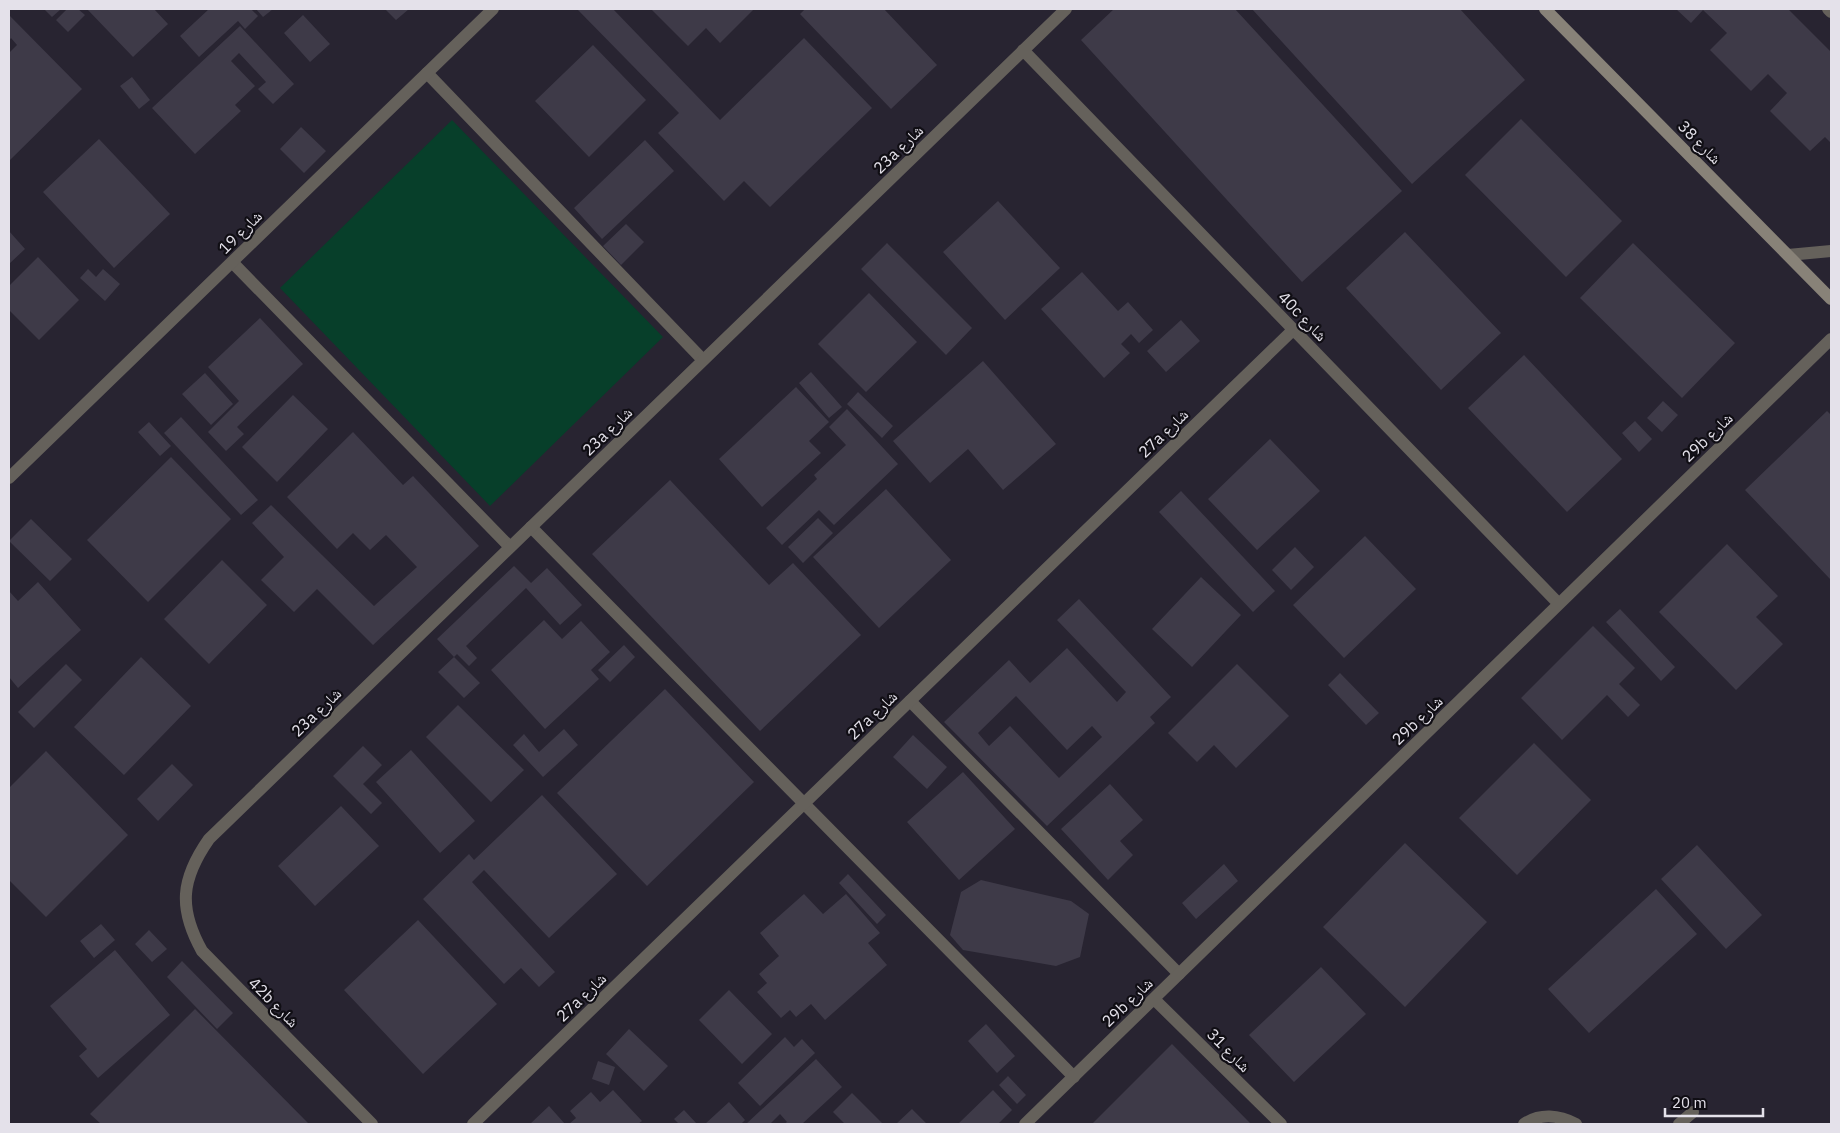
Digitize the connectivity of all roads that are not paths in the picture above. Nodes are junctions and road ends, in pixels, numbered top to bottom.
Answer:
1 (494, 9) edge
2 (1066, 9) edge
3 (1545, 9) edge
4 (1828, 9) edge
5 (1831, 12) edge
6 (1023, 50) junction
7 (427, 73) junction
8 (1831, 251) edge
9 (1788, 255) junction
10 (232, 263) junction
11 (1831, 299) edge
12 (1294, 329) junction
13 (1831, 339) edge
14 (703, 360) junction
15 (9, 478) edge
16 (531, 527) junction
17 (510, 547) junction
18 (1559, 604) junction
19 (910, 701) junction
20 (804, 804) junction
21 (185, 886) joint
22 (1179, 974) junction
23 (1154, 999) junction
24 (1074, 1077) junction
25 (1693, 1112) dead end
26 (372, 1124) edge
27 (473, 1124) edge
28 (1025, 1124) edge
29 (1281, 1124) edge
30 (1524, 1124) edge
31 (1576, 1124) edge
32 (1679, 1124) edge

1 - 7 street, شارع 19
2 - 6 street, 23a شارع
3 - 9 street, شارع 38
4 - 5 street
6 - 12 street, 40c شارع
6 - 14 street, 23a شارع
7 - 10 street, شارع 19
7 - 14 street
8 - 9 street
9 - 11 street, شارع 38
10 - 15 street, شارع 19
10 - 17 street
12 - 18 street, 40c شارع
12 - 19 street, 27a شارع
13 - 18 street, 29b شارع
14 - 16 street, 23a شارع
16 - 17 street, 23a شارع
16 - 20 street
17 - 21 street, 23a شارع
18 - 22 street, 29b شارع
19 - 20 street, 27a شارع
19 - 22 street
20 - 24 street
20 - 27 street, 27a شارع
21 - 26 street, 42b شارع
22 - 23 street, 29b شارع
23 - 24 street, 29b شارع
23 - 29 street, شارع 31
24 - 28 street, 29b شارع
25 - 32 street
30 - 31 street

